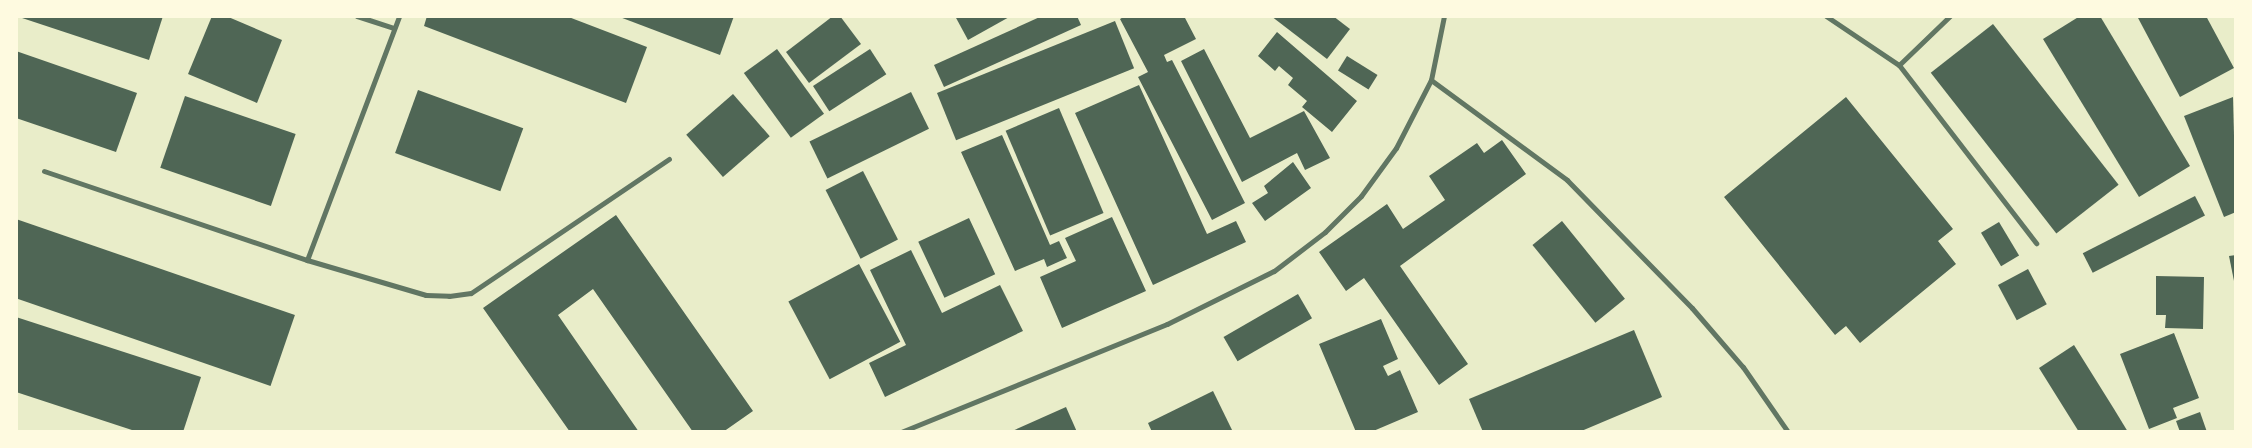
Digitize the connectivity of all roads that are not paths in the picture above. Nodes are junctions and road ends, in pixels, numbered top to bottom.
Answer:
1 (357, 16) edge
2 (399, 16) edge
3 (1444, 16) edge
4 (1826, 16) edge
5 (1950, 16) edge
6 (394, 28) junction
7 (1899, 65) junction
8 (1431, 80) junction
9 (669, 159) dead end
10 (44, 171) dead end
11 (2036, 243) dead end
12 (307, 260) junction
13 (900, 432) edge
14 (1788, 432) edge

1 - 6 street
2 - 6 street
3 - 8 street
4 - 7 street
5 - 7 street
6 - 12 street
7 - 11 street
8 - 13 street
8 - 14 street
9 - 12 street
10 - 12 street

